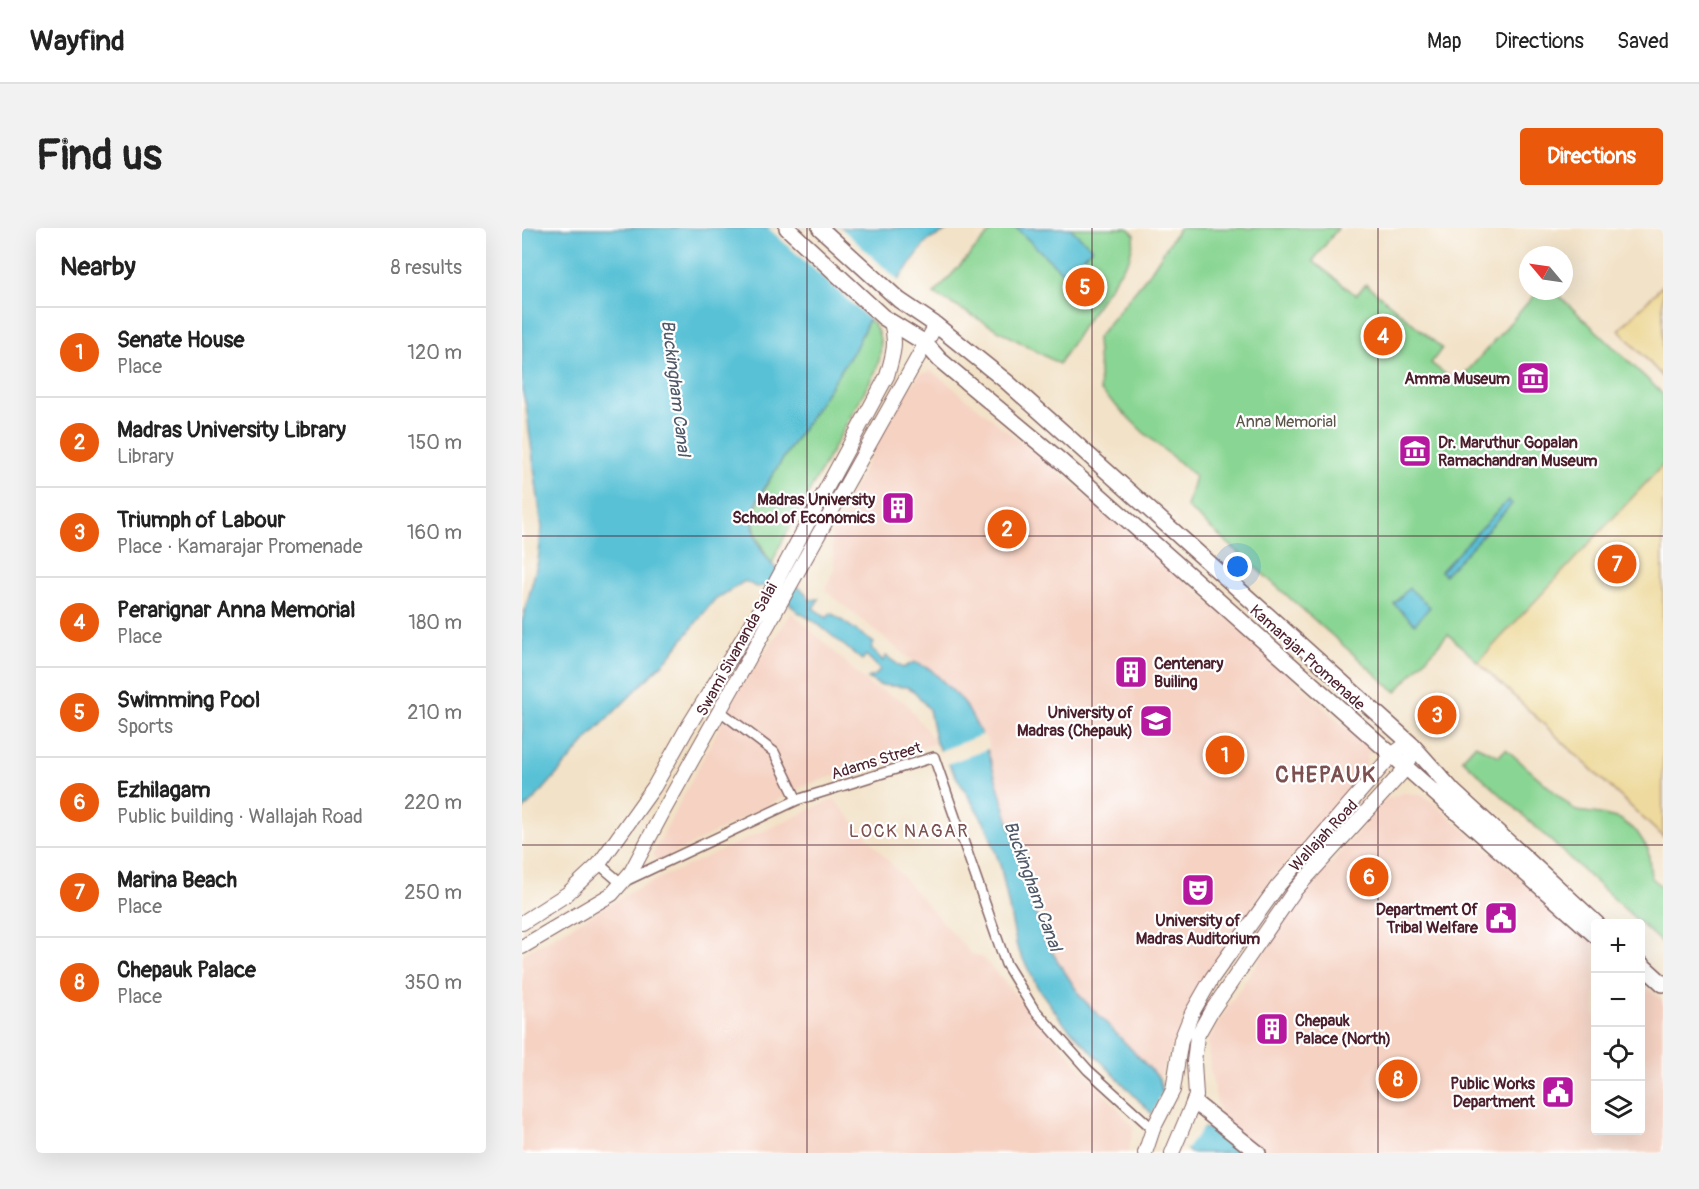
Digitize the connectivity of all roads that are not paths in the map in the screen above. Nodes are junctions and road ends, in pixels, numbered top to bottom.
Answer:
1 (787, 228) edge
2 (820, 228) edge
3 (887, 319) junction
4 (936, 326) junction
5 (925, 343) junction
6 (790, 573) junction
7 (770, 608) junction
8 (720, 711) junction
9 (1412, 745) junction
10 (1392, 754) junction
11 (1406, 768) junction
12 (797, 800) junction
13 (599, 864) junction
14 (621, 883) junction
15 (1592, 919) edge
16 (522, 923) edge
17 (1591, 932) edge
18 (522, 947) edge
19 (1645, 967) edge
20 (1645, 978) edge
21 (1663, 984) edge
22 (1663, 994) edge
23 (1193, 1105) junction
24 (1153, 1129) junction
25 (1174, 1148) edge
26 (1150, 1151) edge
27 (1258, 1153) edge

1 - 3 main road, Kamarajar Promenade
2 - 4 main road, Kamarajar Promenade
3 - 5 main road, Kamarajar Promenade
3 - 6 street, Swami Sivananda Salai
4 - 5 street, Swami Sivananda Salai
4 - 9 main road, Kamarajar Promenade
5 - 6 street, Swami Sivananda Salai
5 - 10 main road, Kamarajar Promenade
6 - 7 street, Swami Sivananda Salai
7 - 8 street, Swami Sivananda Salai
7 - 13 street, Swami Sivananda Salai
8 - 12 street
8 - 14 street, Swami Sivananda Salai
9 - 10 street, Wallajah Road
9 - 11 street, Wallajah Road
9 - 15 main road, Kamarajar Promenade
10 - 11 main road, Kamarajar Promenade
10 - 24 street, Wallajah Road
11 - 17 main road, Kamarajar Promenade
11 - 23 street, Wallajah Road
12 - 14 street, Adams Street
12 - 24 street, Adams Street
13 - 14 street
13 - 16 street, Swami Sivananda Salai
14 - 18 street, Swami Sivananda Salai
19 - 21 main road
20 - 22 main road
23 - 25 street
23 - 27 main road
24 - 26 street

